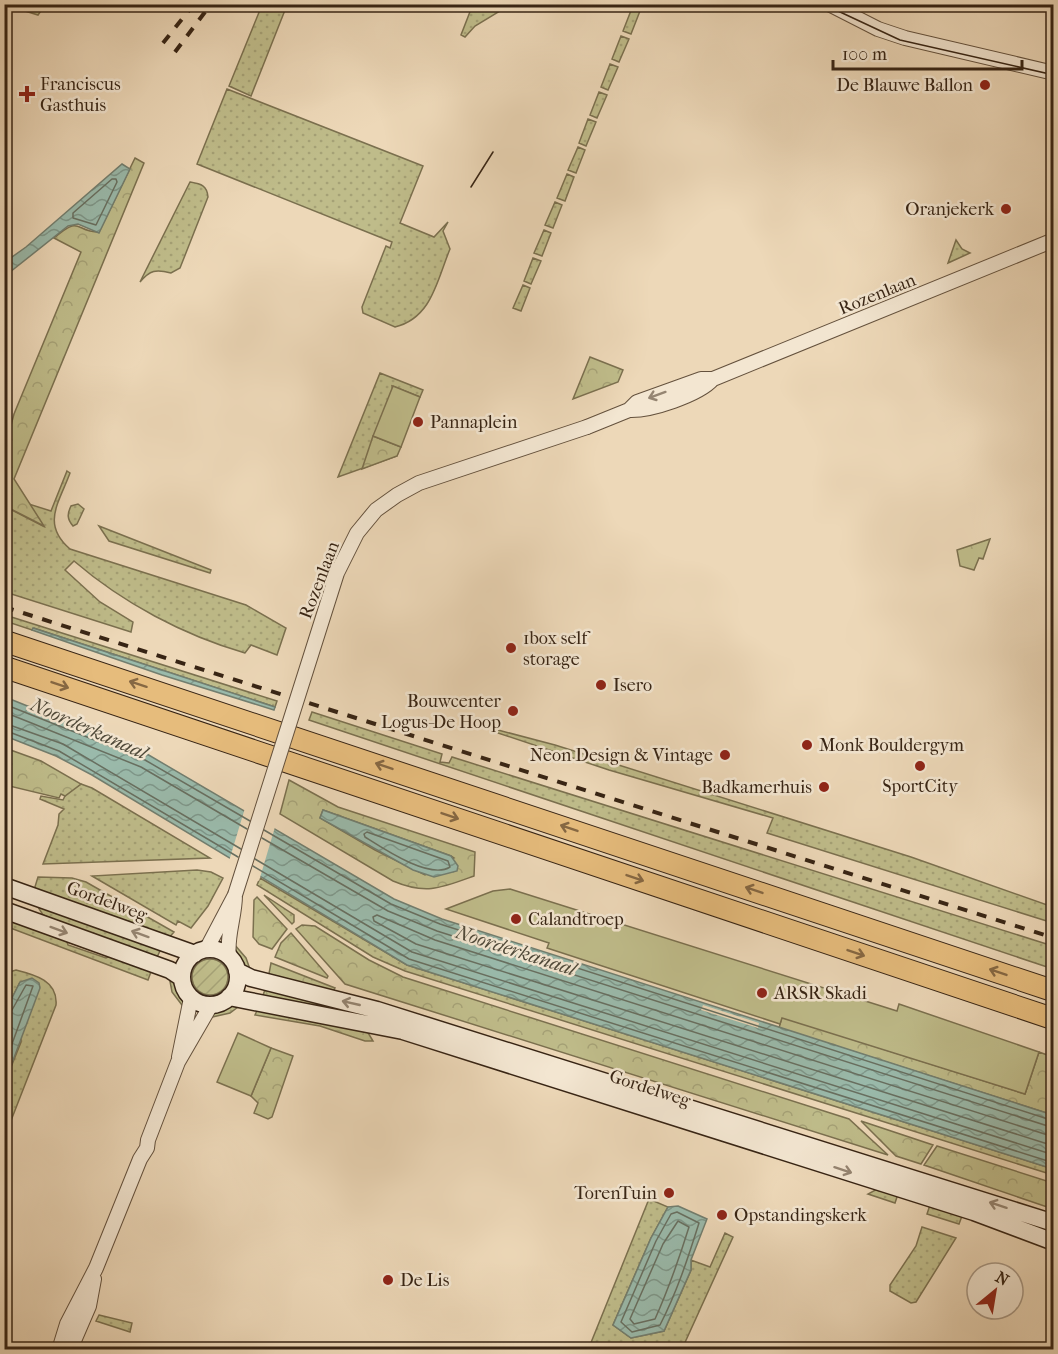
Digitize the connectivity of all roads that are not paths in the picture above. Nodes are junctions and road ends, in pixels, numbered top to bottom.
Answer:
1 (829, 4) edge
2 (1053, 73) edge
3 (1053, 240) edge
4 (4, 640) edge
5 (4, 667) edge
6 (4, 886) edge
7 (4, 910) edge
8 (230, 913) junction
9 (200, 952) junction
10 (233, 964) junction
11 (182, 978) junction
12 (1053, 991) edge
13 (229, 997) junction
14 (191, 998) junction
15 (211, 1005) junction
16 (1053, 1019) edge
17 (178, 1062) junction
18 (1053, 1223) edge
19 (1053, 1242) edge
20 (96, 1268) junction
21 (59, 1350) edge
22 (70, 1350) edge

1 - 2 street
3 - 8 street, Rozenlaan, bridge
12 -> 4 highway
5 -> 16 highway
9 -> 6 main road, Gordelweg
7 -> 11 main road
8 - 9 street, Rozenlaan
8 - 10 street, Rozenlaan
9 - 10 main road
9 - 11 main road
10 - 13 main road
18 -> 10 main road, Gordelweg
11 - 14 main road
13 - 15 main road
13 -> 19 main road, Gordelweg
14 - 15 main road
14 - 17 street
15 - 17 street
17 - 20 street
20 - 21 street
20 - 22 street

